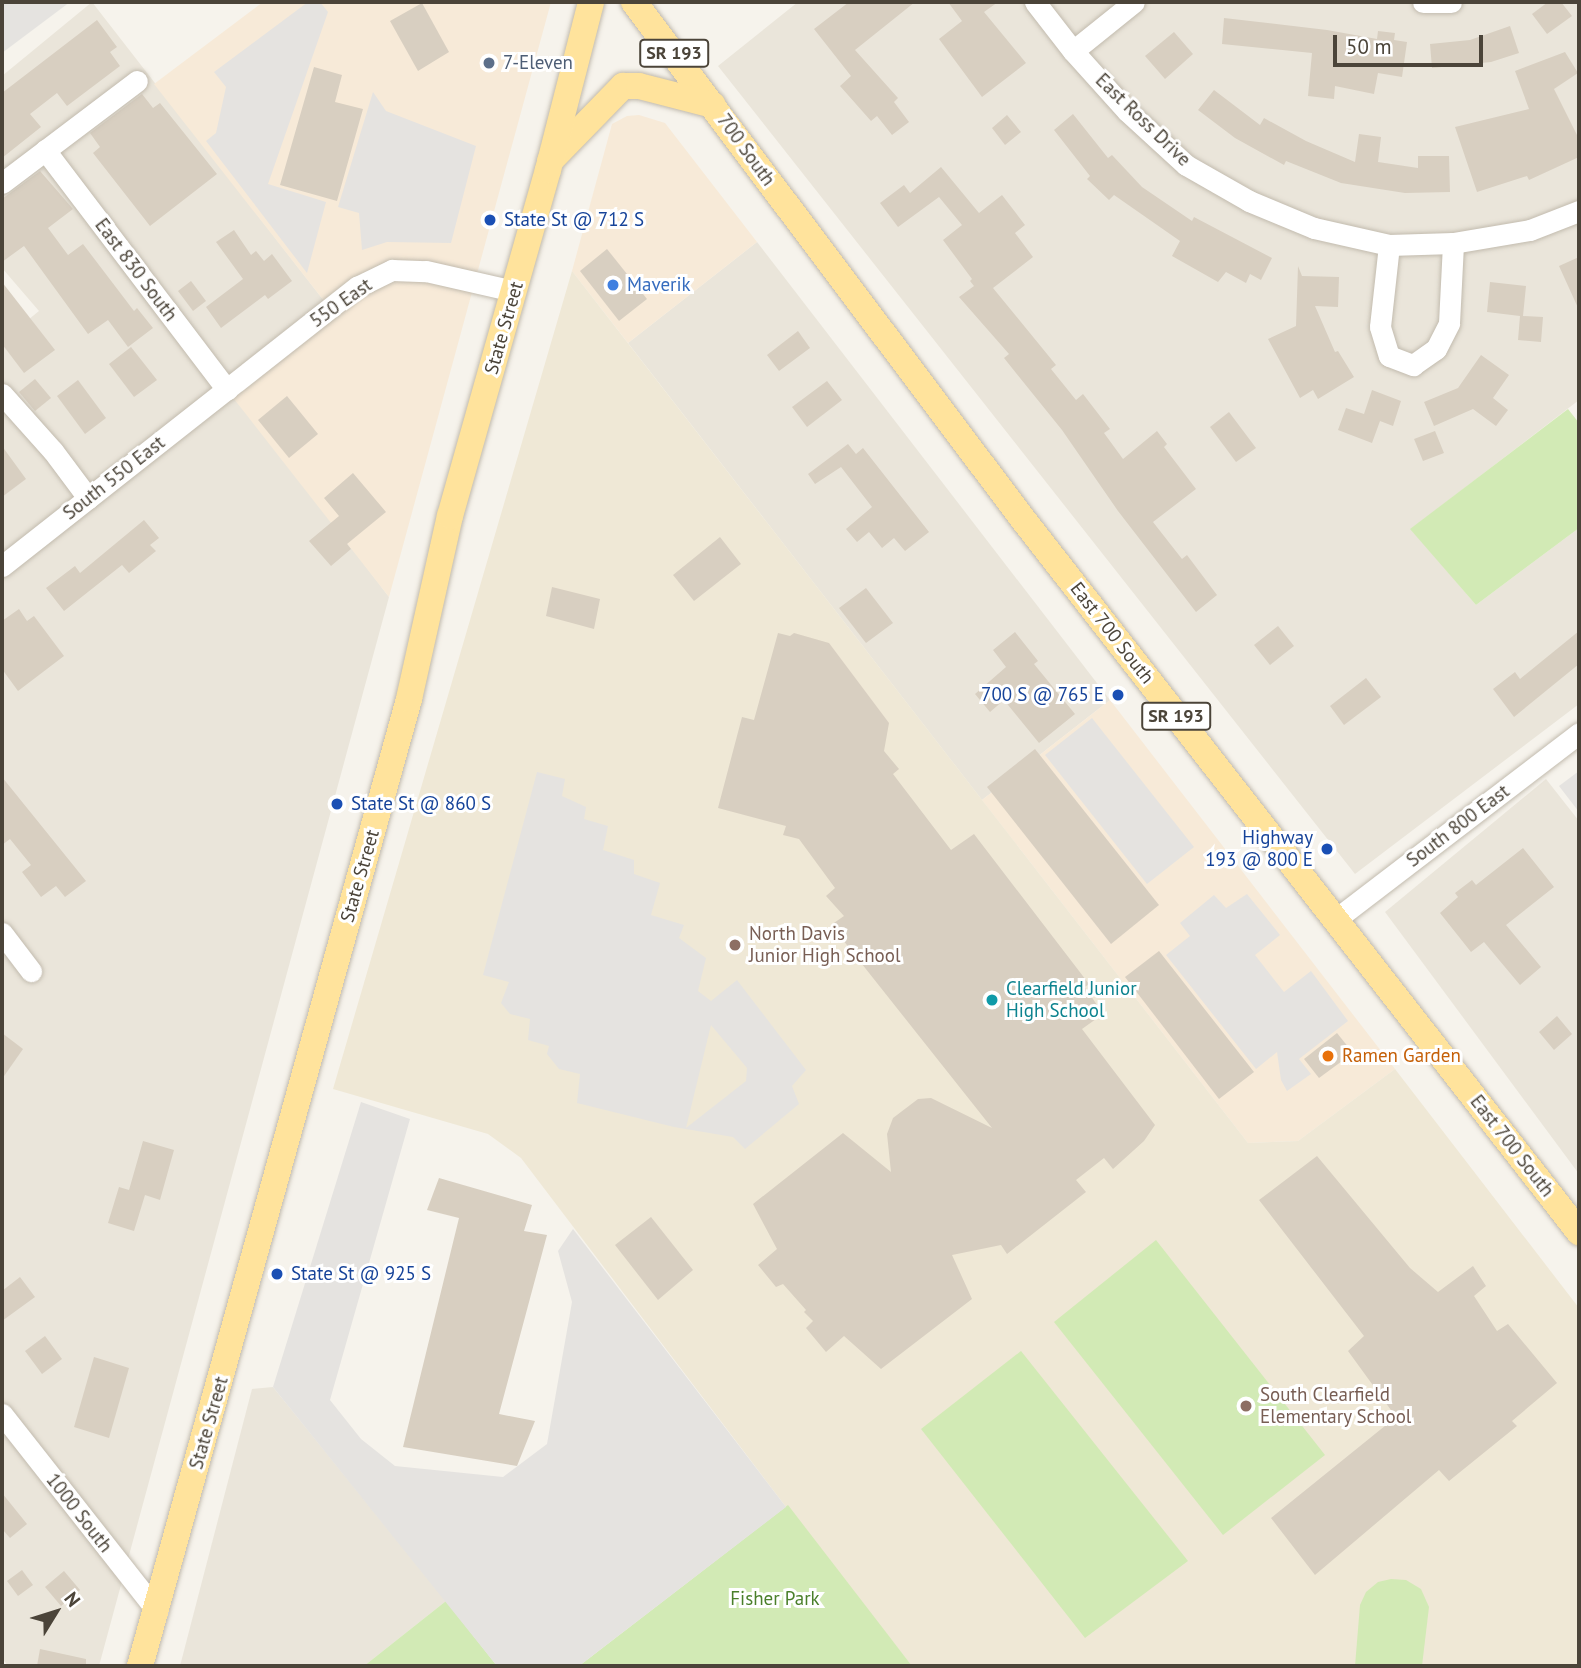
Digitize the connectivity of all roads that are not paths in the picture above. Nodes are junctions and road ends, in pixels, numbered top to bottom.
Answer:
1 (591, 2) edge
2 (635, 2) edge
3 (1035, 2) edge
4 (1134, 2) edge
5 (1423, 2) edge
6 (1451, 2) edge
7 (1073, 51) junction
8 (137, 80) dead end
9 (713, 105) junction
10 (45, 150) junction
11 (550, 161) junction
12 (2, 183) edge
13 (780, 195) joint
14 (1579, 211) edge
15 (1453, 243) junction
16 (1389, 244) junction
17 (514, 291) junction
18 (227, 390) junction
19 (2, 394) edge
20 (89, 498) junction
21 (2, 566) edge
22 (1579, 733) edge
23 (1336, 919) junction
24 (2, 933) edge
25 (31, 971) dead end
26 (1579, 1232) edge
27 (2, 1414) edge
28 (157, 1611) junction
29 (140, 1666) edge

1 - 11 main road, State Street
2 - 9 main road, SR 193
3 - 7 street, East Ross Drive
4 - 7 street
5 - 6 street
7 - 16 street, East Ross Drive
8 - 10 street
9 - 11 main road
9 - 13 main road, 700 South / SR 193
10 - 12 street
10 - 18 street, East 830 South
11 - 17 main road, State Street
13 - 23 main road, East 700 South / SR 193
14 - 15 street, East Ross Drive
15 - 16 street, East Ross Drive
15 - 16 street
17 - 18 street, 550 East
17 - 28 main road, State Street
18 - 20 street, South 550 East
19 - 20 street
20 - 21 street, South 550 East
22 - 23 street, South 800 East
23 - 26 main road, East 700 South / SR 193
24 - 25 street
27 - 28 street, 1000 South
28 - 29 main road, State Street

